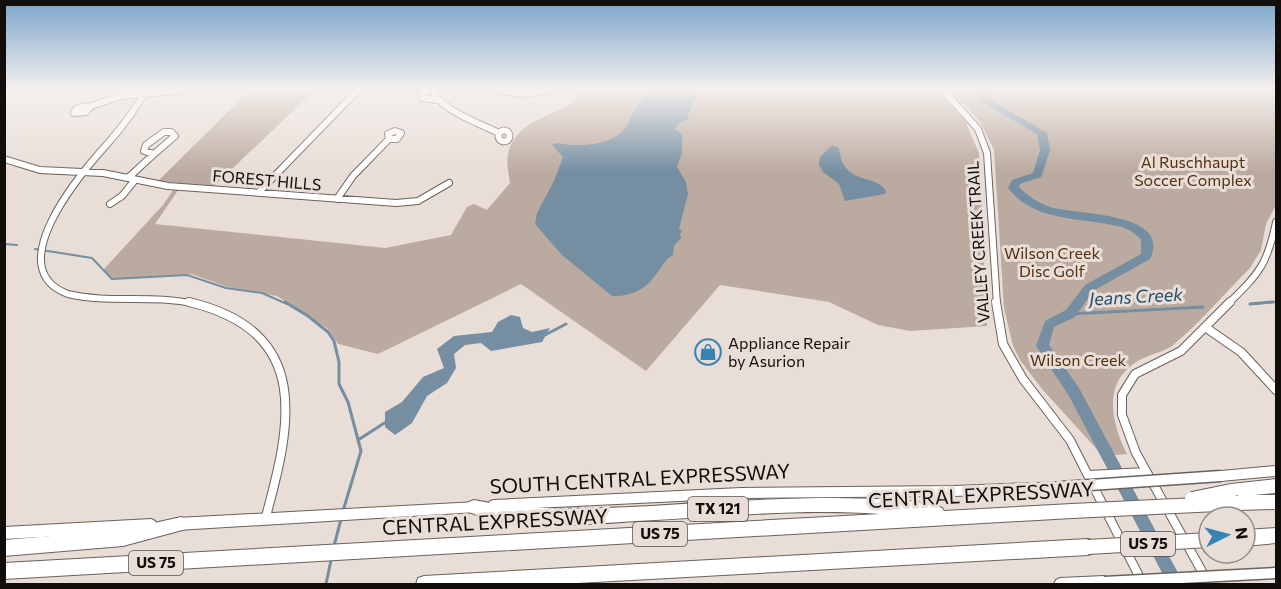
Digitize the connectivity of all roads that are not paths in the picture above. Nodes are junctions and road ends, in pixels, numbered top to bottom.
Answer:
1 (128, 117) edge
2 (331, 117) edge
3 (466, 117) edge
4 (968, 117) edge
5 (499, 133) dead end
6 (389, 139) dead end
7 (154, 154) junction
8 (4, 159) edge
9 (80, 171) junction
10 (131, 179) junction
11 (449, 183) dead end
12 (260, 191) junction
13 (337, 199) junction
14 (51, 202) dead end
15 (110, 204) dead end
16 (1276, 222) edge
17 (38, 280) dead end
18 (1205, 327) junction
19 (1276, 390) edge
20 (1276, 471) edge
21 (1145, 472) junction
22 (1089, 476) junction
23 (1276, 486) edge
24 (1234, 497) junction
25 (1276, 502) edge
26 (474, 507) junction
27 (962, 517) junction
28 (265, 520) junction
29 (181, 524) junction
30 (4, 533) edge
31 (1276, 536) edge
32 (1257, 538) edge
33 (1197, 541) edge
34 (4, 548) edge
35 (4, 571) edge
36 (1276, 573) edge
37 (424, 585) edge
38 (1060, 585) edge
39 (1144, 585) edge
40 (1209, 585) edge

1 - 9 street
2 - 12 street
3 - 5 street
4 - 22 street, VALLEY CREEK TRAIL
6 - 13 street
7 - 7 street
7 - 10 street
8 - 9 street, FOREST HILLS
9 - 10 street, FOREST HILLS
9 - 14 street
10 - 12 street, FOREST HILLS
10 - 15 street
11 - 13 street, FOREST HILLS
12 - 13 street, FOREST HILLS
16 - 18 street
17 - 28 street
18 - 19 street
18 - 21 street
20 - 26 main road, SOUTH CENTRAL EXPRESSWAY, bridge
21 - 22 street
21 - 40 street
22 - 39 street, VALLEY CREEK TRAIL
23 - 24 highway
24 - 25 highway, CENTRAL EXPRESSWAY / US 75
24 - 27 highway, CENTRAL EXPRESSWAY / US 75, bridge
26 - 27 highway, TX 121
26 - 28 main road, SOUTH CENTRAL EXPRESSWAY
27 - 35 highway, CENTRAL EXPRESSWAY / US 75
28 - 29 main road, SOUTH CENTRAL EXPRESSWAY
29 - 30 main road, SOUTH CENTRAL EXPRESSWAY
29 - 34 highway
31 - 32 highway
33 - 37 highway, US 75, bridge
36 - 38 main road, bridge

